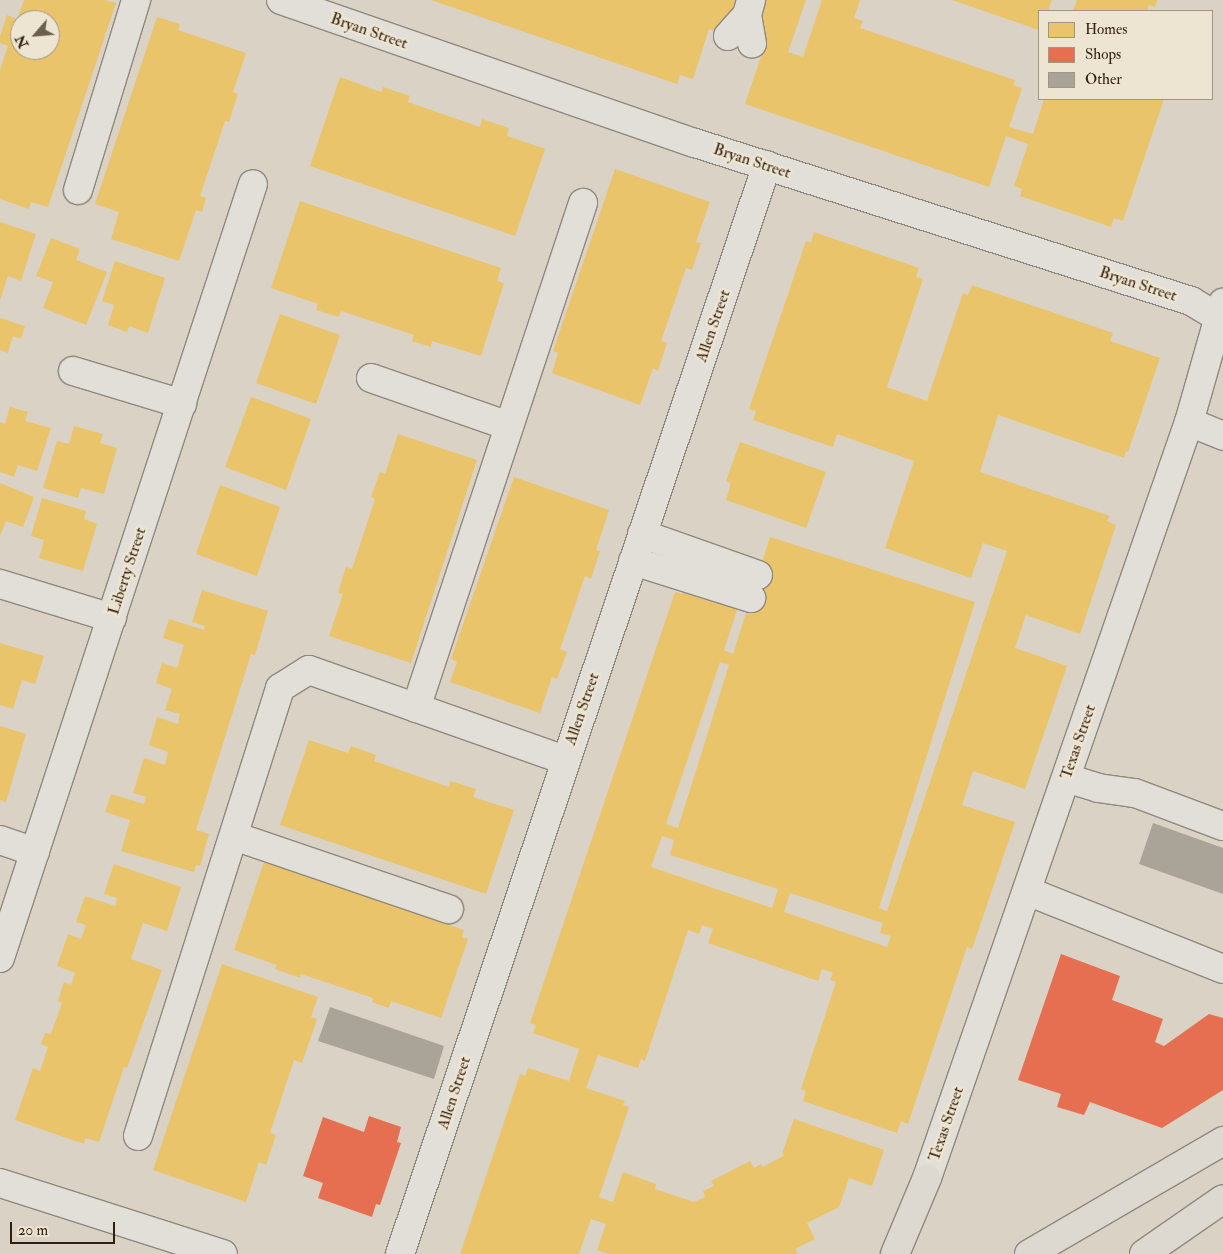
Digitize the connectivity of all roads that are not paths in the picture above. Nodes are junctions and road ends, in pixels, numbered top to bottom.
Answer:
1 (136, 0) edge
2 (296, 2) edge
3 (749, 7) edge
4 (740, 40) dead end
5 (767, 165) junction
6 (253, 184) dead end
7 (78, 190) dead end
8 (583, 202) dead end
9 (1222, 314) edge
10 (73, 371) dead end
11 (371, 378) dead end
12 (182, 404) junction
13 (1189, 422) junction
14 (509, 426) junction
15 (1223, 436) edge
16 (642, 534) junction
17 (633, 561) junction
18 (0, 584) edge
19 (112, 618) junction
20 (416, 708) junction
21 (565, 760) junction
22 (1066, 778) junction
23 (1223, 826) edge
24 (234, 836) junction
25 (0, 840) edge
26 (35, 852) junction
27 (1027, 892) junction
28 (449, 909) dead end
29 (0, 958) edge
30 (1223, 969) edge
31 (138, 1136) dead end
32 (1223, 1141) edge
33 (927, 1178) joint
34 (0, 1183) edge
35 (1223, 1199) edge
36 (222, 1254) edge
37 (400, 1254) edge
38 (895, 1254) edge
39 (1028, 1254) edge
40 (1144, 1254) edge

1 - 7 street
2 - 5 street, Bryan Street
3 - 4 street
5 - 9 street, Bryan Street
5 - 16 street, Allen Street
6 - 12 street, Liberty Street
8 - 14 street
9 - 13 street, Texas Street
10 - 12 street
11 - 14 street
12 - 19 street, Liberty Street
13 - 15 street
13 - 22 street, Texas Street
14 - 20 street
16 - 17 street, Allen Street
16 - 17 street
17 - 21 street, Allen Street
18 - 19 street
19 - 26 street, Liberty Street
20 - 21 street
20 - 24 street
21 - 37 street, Allen Street
22 - 23 street
22 - 27 street, Texas Street
24 - 28 street
24 - 31 street
25 - 26 street
26 - 29 street, Liberty Street
27 - 30 street
27 - 33 street, Texas Street
32 - 39 main road
33 - 38 main road
34 - 36 street
35 - 40 main road

